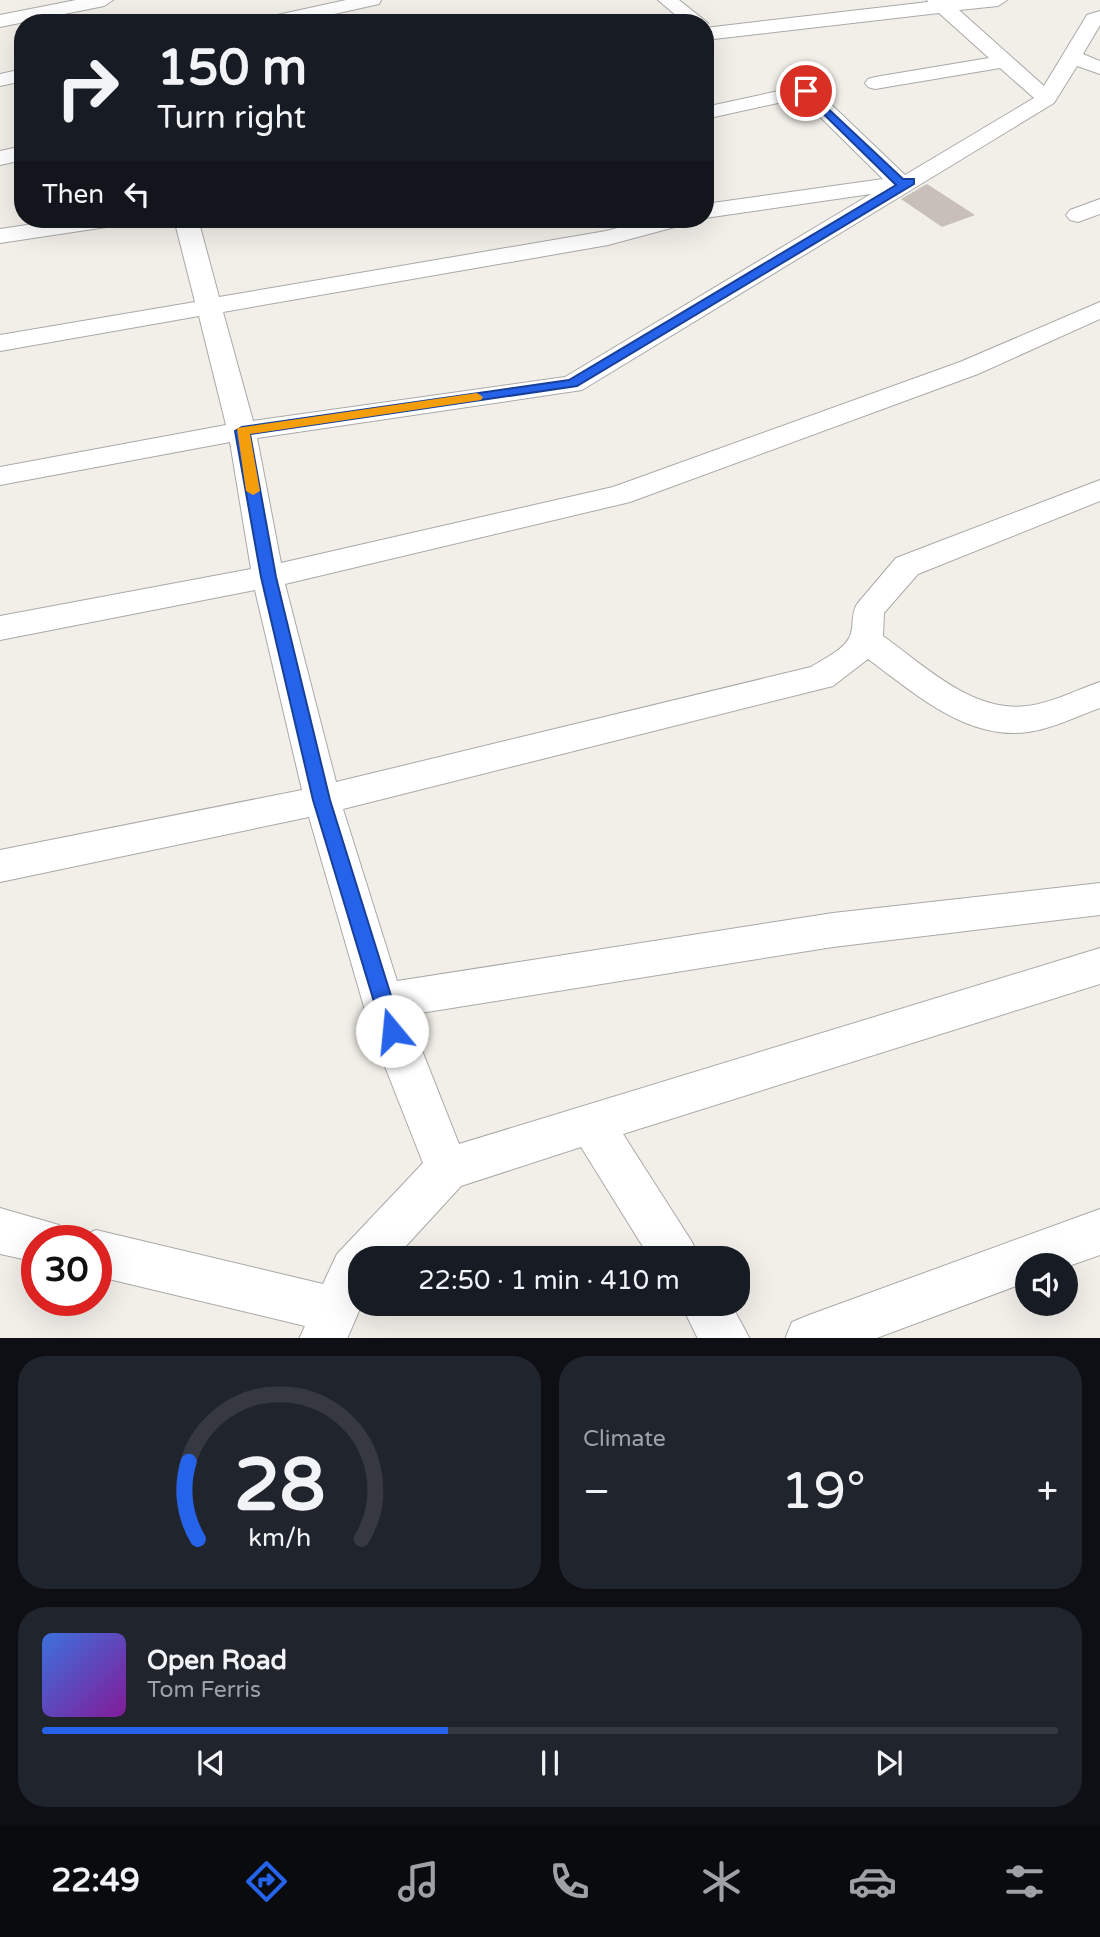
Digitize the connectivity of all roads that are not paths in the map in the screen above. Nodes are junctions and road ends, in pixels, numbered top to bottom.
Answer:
1 (101, 0) edge
2 (372, 0) edge
3 (667, 0) edge
4 (998, 0) edge
5 (939, 3) edge
6 (308, 6) edge
7 (34, 14) edge
8 (288, 14) edge
9 (685, 14) edge
10 (1100, 17) edge
11 (714, 28) edge
12 (1072, 57) junction
13 (1004, 61) junction
14 (1100, 68) edge
15 (875, 83) dead end
16 (1047, 99) junction
17 (714, 111) edge
18 (905, 182) junction
19 (1100, 206) edge
20 (714, 210) edge
21 (1078, 215) dead end
22 (53, 228) edge
23 (188, 228) edge
24 (646, 228) edge
25 (0, 236) edge
26 (208, 305) junction
27 (1100, 310) edge
28 (0, 343) edge
29 (242, 431) junction
30 (0, 476) edge
31 (1100, 490) edge
32 (268, 577) junction
33 (0, 628) edge
34 (866, 641) junction
35 (1100, 695) edge
36 (322, 800) junction
37 (0, 866) edge
38 (1100, 900) edge
39 (1100, 966) edge
40 (383, 1001) junction
41 (591, 1123) junction
42 (447, 1169) junction
43 (0, 1231) edge
44 (1100, 1233) edge
45 (21, 1236) edge
46 (375, 1246) edge
47 (668, 1246) edge
48 (112, 1258) edge
49 (348, 1281) edge
50 (712, 1316) edge
51 (329, 1324) edge
52 (725, 1338) edge
53 (812, 1338) edge

1 - 7 street
2 - 6 street
3 - 9 street
4 - 5 street
5 - 11 street
5 - 13 street
6 - 8 street
10 - 12 street
12 - 14 street
12 - 16 street
13 - 15 street
13 - 16 street
16 - 18 street
17 - 18 street
18 - 20 street
18 - 29 street
19 - 21 street
22 - 25 street
23 - 26 street
24 - 26 street
26 - 28 street
26 - 29 street
27 - 32 street
29 - 30 street
29 - 32 street
31 - 34 street
32 - 33 street
32 - 36 street
34 - 35 street
34 - 36 street
36 - 37 street
36 - 40 street
38 - 40 street
39 - 41 street
40 - 42 street
41 - 42 street
41 - 47 street
42 - 46 street
43 - 45 street
44 - 53 street
48 - 51 street
49 - 51 street
50 - 52 street

